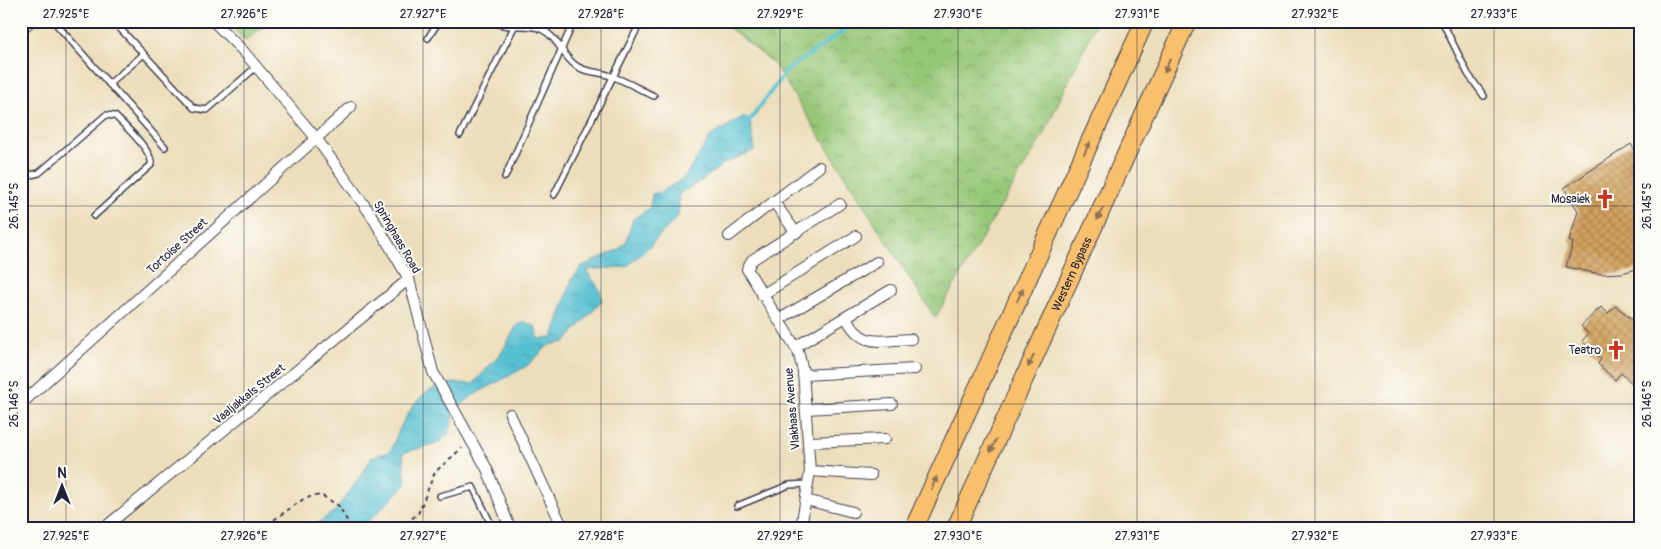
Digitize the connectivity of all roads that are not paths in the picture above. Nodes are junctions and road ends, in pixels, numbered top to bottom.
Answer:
1 (28, 21) edge
2 (113, 21) edge
3 (213, 21) edge
4 (439, 21) edge
5 (493, 21) edge
6 (574, 21) edge
7 (641, 21) edge
8 (1145, 21) edge
9 (1187, 21) edge
10 (1442, 21) edge
11 (516, 24) edge
12 (57, 25) dead end
13 (21, 27) edge
14 (428, 38) dead end
15 (562, 48) junction
16 (144, 54) junction
17 (255, 68) junction
18 (613, 77) junction
19 (109, 84) junction
20 (654, 96) dead end
21 (1484, 96) dead end
22 (350, 107) dead end
23 (460, 135) dead end
24 (316, 138) junction
25 (165, 147) dead end
26 (21, 166) edge
27 (819, 167) dead end
28 (505, 178) dead end
29 (554, 195) dead end
30 (774, 202) junction
31 (840, 204) dead end
32 (94, 216) dead end
33 (796, 233) junction
34 (729, 236) dead end
35 (856, 236) dead end
36 (877, 262) dead end
37 (409, 279) junction
38 (891, 290) dead end
39 (762, 295) junction
40 (846, 317) junction
41 (778, 320) junction
42 (911, 339) dead end
43 (795, 346) junction
44 (915, 369) dead end
45 (803, 375) junction
46 (21, 404) edge
47 (892, 404) dead end
48 (807, 409) junction
49 (510, 414) dead end
50 (885, 438) dead end
51 (809, 442) junction
52 (810, 471) junction
53 (871, 475) dead end
54 (808, 484) junction
55 (440, 496) dead end
56 (806, 500) junction
57 (737, 506) dead end
58 (853, 512) dead end
59 (104, 528) edge
60 (493, 528) edge
61 (510, 528) edge
62 (563, 528) edge
63 (800, 528) edge
64 (914, 528) edge
65 (956, 528) edge

1 - 13 street
2 - 16 lane
3 - 17 street, Springhaas Road
4 - 14 lane
5 - 11 lane
6 - 15 lane
7 - 18 lane
64 -> 8 highway
9 -> 65 highway, Western Bypass
10 - 21 lane
11 - 15 lane
11 - 23 lane
12 - 19 lane
15 - 18 lane
15 - 28 lane
16 - 17 lane
16 - 19 lane
17 - 24 street, Springhaas Road
18 - 20 lane
18 - 29 lane
19 - 25 lane
22 - 24 street, Tortoise Street
24 - 37 street, Springhaas Road
24 - 46 street, Tortoise Street
26 - 32 lane
27 - 30 street
30 - 33 street
30 - 34 street
31 - 33 street
33 - 39 street, Vlakhaas Avenue
35 - 39 street
36 - 41 street
37 - 59 street, Vaaljakkals Street
37 - 61 street, Springhaas Road
38 - 40 street
39 - 41 street, Vlakhaas Avenue
40 - 42 street
40 - 43 street
41 - 43 street, Vlakhaas Avenue
43 - 45 street, Vlakhaas Avenue
44 - 45 street
45 - 48 street, Vlakhaas Avenue
47 - 48 street
48 - 51 street, Vlakhaas Avenue
49 - 62 street
50 - 51 street
51 - 52 street, Vlakhaas Avenue
52 - 53 street
52 - 54 street, Vlakhaas Avenue
54 - 56 street, Vlakhaas Avenue
54 - 57 lane
55 - 60 lane
56 - 58 street
56 - 63 street, Vlakhaas Avenue

